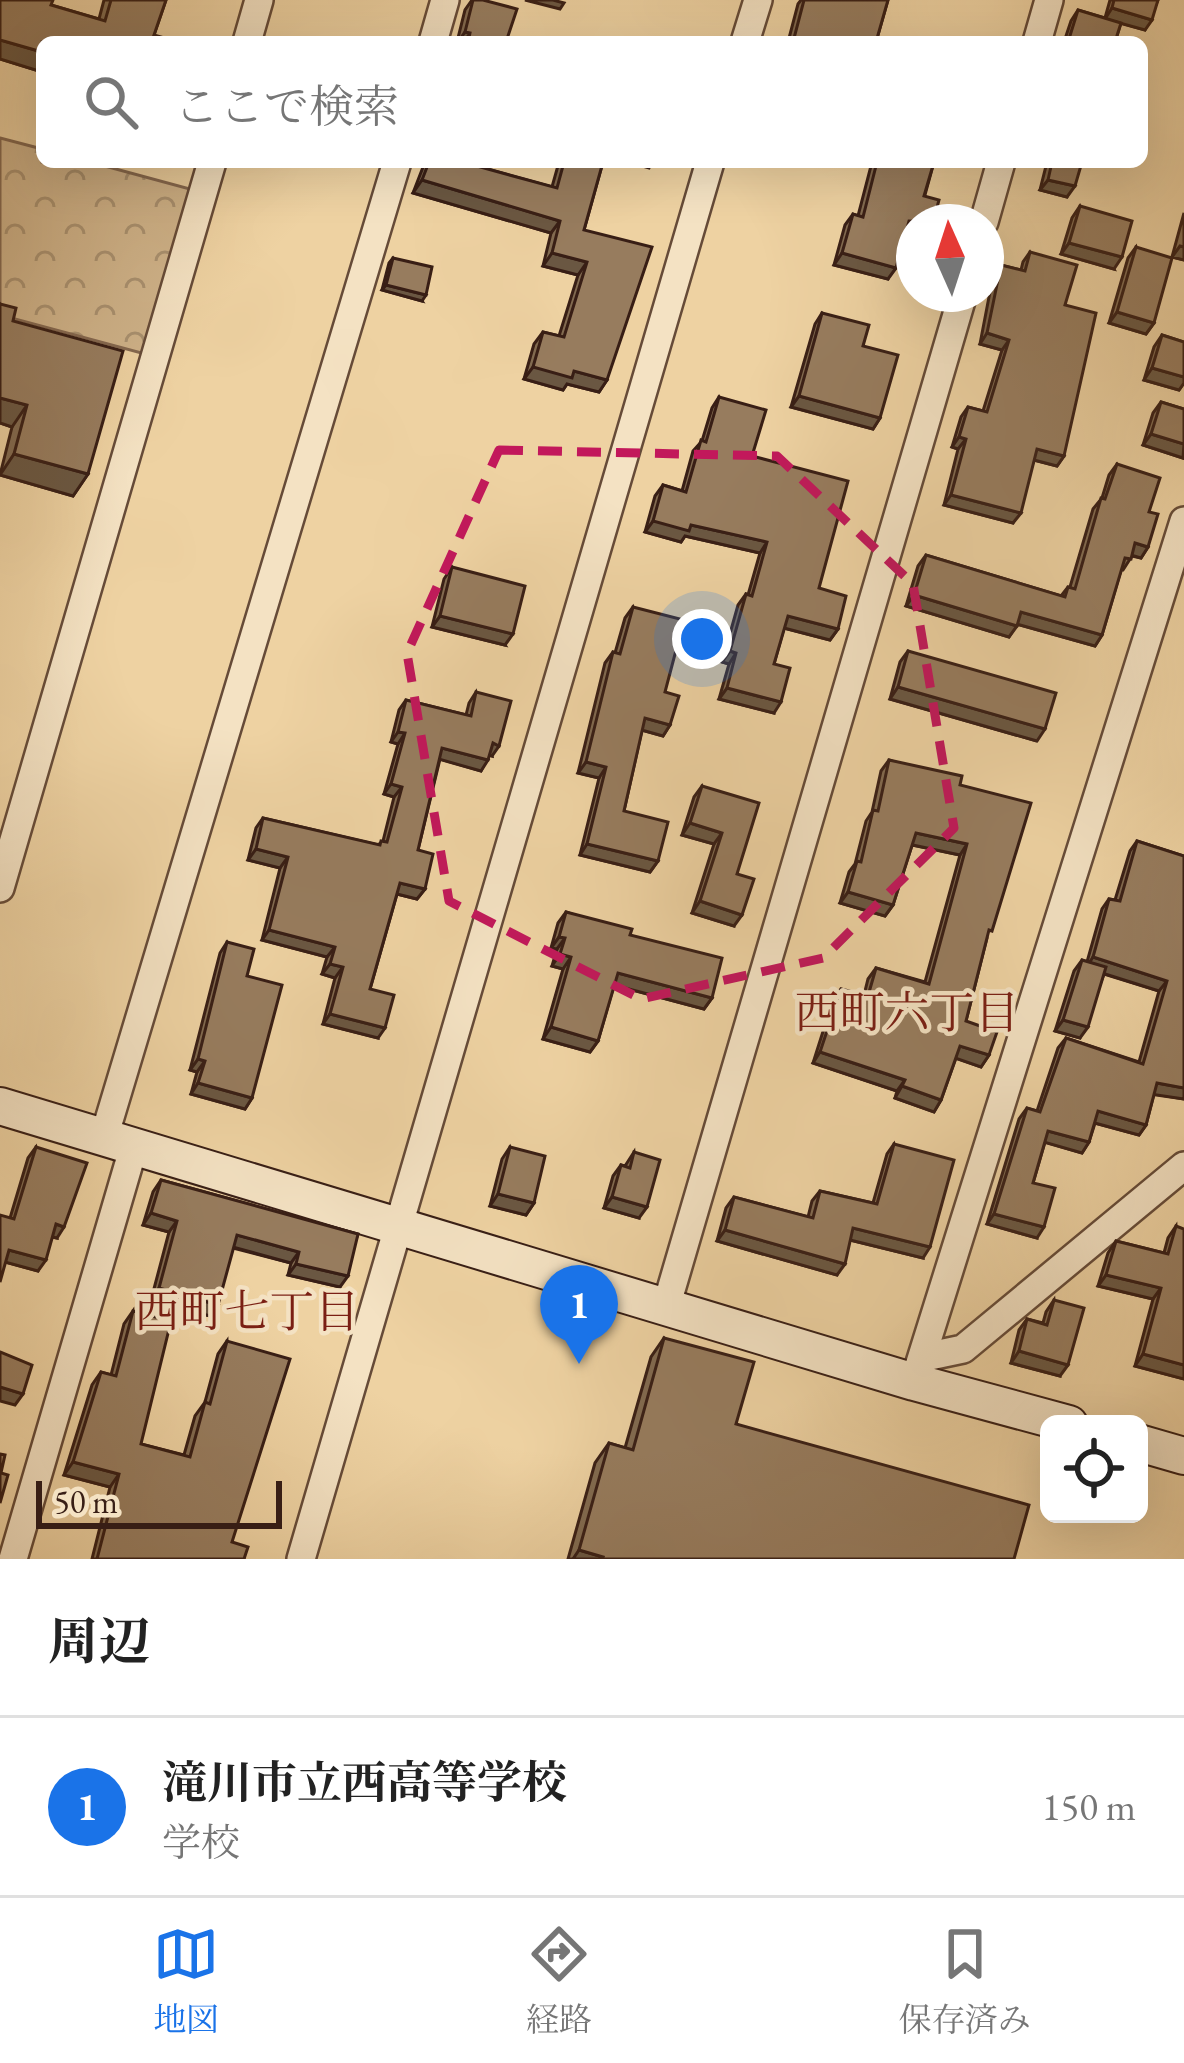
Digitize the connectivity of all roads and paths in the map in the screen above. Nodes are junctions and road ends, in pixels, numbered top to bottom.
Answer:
1 (259, 0) edge
2 (758, 0) edge
3 (1049, 0) edge
4 (442, 1) edge
5 (249, 36) edge
6 (434, 36) edge
7 (748, 36) edge
8 (1038, 36) edge
9 (210, 168) edge
10 (395, 168) edge
11 (708, 168) edge
12 (999, 168) edge
13 (989, 204) edge
14 (958, 312) edge
15 (1184, 521) edge
16 (0, 888) edge
17 (0, 1106) edge
18 (119, 1142) junction
19 (1178, 1178) edge
20 (398, 1226) junction
21 (666, 1306) junction
22 (920, 1370) junction
23 (1044, 1415) edge
24 (1148, 1446) edge
25 (1184, 1456) edge
26 (13, 1559) edge
27 (301, 1559) edge

1 - 5 street
2 - 7 street
3 - 8 street
4 - 6 street
9 - 16 street
10 - 18 street
11 - 20 street
12 - 13 street
14 - 21 street
15 - 22 street
17 - 18 street
18 - 20 street
18 - 26 street
19 - 22 street
20 - 21 street
20 - 27 street
21 - 22 street
22 - 23 street
24 - 25 street

